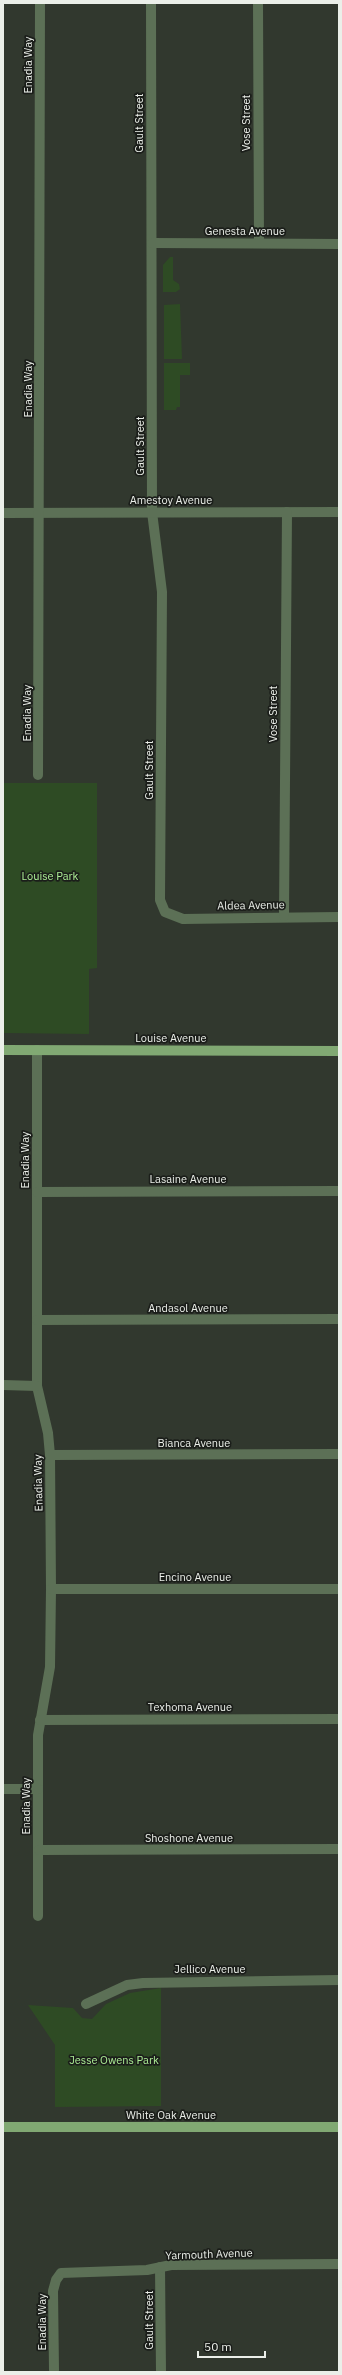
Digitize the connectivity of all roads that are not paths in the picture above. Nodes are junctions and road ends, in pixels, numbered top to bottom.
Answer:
1 (40, 3) edge
2 (151, 3) edge
3 (258, 3) edge
4 (152, 243) junction
5 (259, 243) junction
6 (339, 244) edge
7 (41, 512) junction
8 (152, 512) junction
9 (287, 512) junction
10 (339, 512) edge
11 (3, 513) edge
12 (38, 775) dead end
13 (165, 912) joint
14 (284, 916) junction
15 (339, 916) edge
16 (3, 1050) edge
17 (37, 1050) junction
18 (339, 1051) edge
19 (339, 1191) edge
20 (37, 1192) junction
21 (339, 1319) edge
22 (37, 1320) junction
23 (3, 1385) edge
24 (37, 1386) junction
25 (339, 1454) edge
26 (50, 1455) junction
27 (51, 1589) junction
28 (339, 1590) edge
29 (339, 1719) edge
30 (40, 1720) junction
31 (3, 1789) edge
32 (38, 1789) junction
33 (339, 1849) edge
34 (39, 1850) junction
35 (38, 1916) dead end
36 (339, 1980) edge
37 (86, 2004) dead end
38 (3, 2127) edge
39 (339, 2127) edge
40 (339, 2264) edge
41 (160, 2268) junction
42 (58, 2276) joint
43 (54, 2370) dead end
44 (161, 2372) edge

1 - 7 street, Enadia Way
2 - 4 street, Gault Street
3 - 5 street, Vose Street
4 - 5 street, Genesta Avenue
4 - 8 street, Gault Street
5 - 6 street, Genesta Avenue
7 - 8 street, Amestoy Avenue
7 - 11 street, Amestoy Avenue
7 - 12 street, Enadia Way
8 - 9 street, Amestoy Avenue
8 - 13 street, Gault Street
9 - 10 street, Amestoy Avenue
9 - 14 street, Vose Street
13 - 14 street, Aldea Avenue
14 - 15 street, Aldea Avenue
16 - 17 main road, Louise Avenue
17 - 18 main road, Louise Avenue
17 - 20 street, Enadia Way
19 - 20 street, Lasaine Avenue
20 - 22 street, Enadia Way
21 - 22 street, Andasol Avenue
22 - 24 street, Enadia Way
23 - 24 street
24 - 26 street, Enadia Way
25 - 26 street, Bianca Avenue
26 - 27 street, Enadia Way
27 - 28 street, Encino Avenue
27 - 30 street, Enadia Way
29 - 30 street, Texhoma Avenue
30 - 32 street, Enadia Way
31 - 32 street
32 - 34 street, Enadia Way
33 - 34 street, Shoshone Avenue
34 - 35 street, Enadia Way
36 - 37 street, Jellico Avenue
38 - 39 main road, White Oak Avenue
40 - 41 street, Yarmouth Avenue
41 - 42 street, Yarmouth Avenue
41 - 44 street, Gault Street
42 - 43 street, Enadia Way

